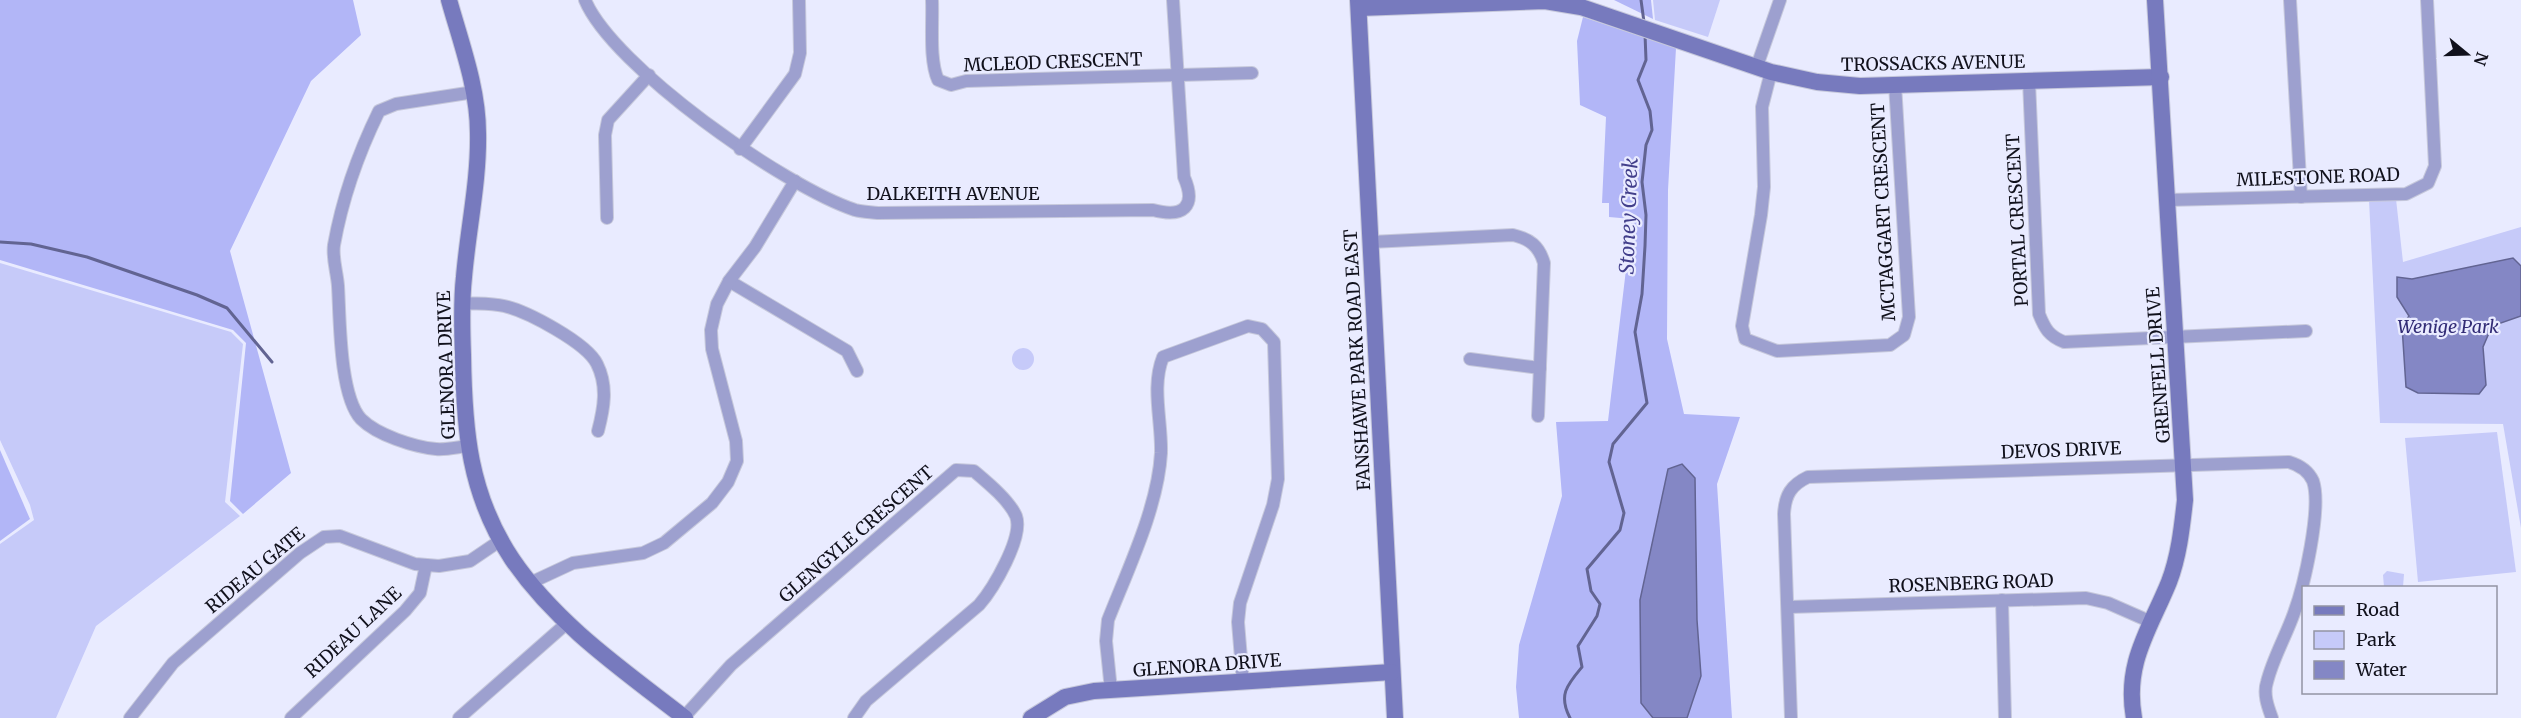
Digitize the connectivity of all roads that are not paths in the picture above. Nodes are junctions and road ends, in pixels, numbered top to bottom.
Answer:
1 (449, 0) edge
2 (585, 0) edge
3 (799, 0) edge
4 (932, 0) edge
5 (1173, 0) edge
6 (1780, 0) edge
7 (2154, 0) edge
8 (2290, 0) edge
9 (2427, 0) edge
10 (1359, 4) edge
11 (1764, 69) junction
12 (1252, 74) dead end
13 (649, 75) junction
14 (1178, 75) junction
15 (2161, 78) junction
16 (2029, 81) junction
17 (1895, 84) junction
18 (474, 92) junction
19 (740, 149) junction
20 (795, 181) junction
21 (2301, 197) junction
22 (2168, 200) junction
23 (607, 218) dead end
24 (1371, 242) junction
25 (729, 280) junction
26 (463, 303) junction
27 (2306, 331) dead end
28 (2175, 337) junction
29 (1470, 359) dead end
30 (1540, 368) junction
31 (857, 371) dead end
32 (1538, 416) dead end
33 (598, 431) dead end
34 (468, 446) junction
35 (2184, 465) junction
36 (501, 540) junction
37 (426, 565) junction
38 (531, 583) junction
39 (2303, 586) edge
40 (2302, 589) edge
41 (2002, 600) junction
42 (1789, 607) junction
43 (2149, 621) junction
44 (567, 623) junction
45 (1392, 672) junction
46 (1243, 683) junction
47 (1111, 690) junction
48 (130, 718) edge
49 (291, 718) edge
50 (459, 718) edge
51 (685, 718) edge
52 (854, 718) edge
53 (1031, 718) edge
54 (1395, 718) edge
55 (1791, 718) edge
56 (2005, 718) edge
57 (2134, 718) edge
58 (2272, 718) edge

1 - 18 street, GLENORA DRIVE
2 - 13 street, DALKEITH AVENUE
3 - 19 street
4 - 14 street, MCLEOD CRESCENT
5 - 14 street, DALKEITH AVENUE
6 - 11 street
7 - 15 street, GRENFELL DRIVE
8 - 21 street
9 - 21 street, MILESTONE ROAD
10 - 11 street, TROSSACKS AVENUE
10 - 24 street, FANSHAWE PARK ROAD EAST
11 - 17 street, TROSSACKS AVENUE
11 - 17 street, MCTAGGART CRESCENT
12 - 14 street, MCLEOD CRESCENT
13 - 19 street, DALKEITH AVENUE
13 - 23 street
14 - 20 street, DALKEITH AVENUE
15 - 16 street, TROSSACKS AVENUE
15 - 22 street, GRENFELL DRIVE
16 - 17 street, TROSSACKS AVENUE
16 - 28 street, PORTAL CRESCENT
18 - 26 street, GLENORA DRIVE
18 - 34 street
19 - 20 street, DALKEITH AVENUE
20 - 25 street
21 - 22 street, MILESTONE ROAD
22 - 28 street, GRENFELL DRIVE
24 - 30 street
24 - 45 street, FANSHAWE PARK ROAD EAST
25 - 31 street
25 - 38 street
26 - 33 street
26 - 34 street, GLENORA DRIVE
27 - 28 street, PORTAL CRESCENT
28 - 35 street, GRENFELL DRIVE
29 - 30 street
30 - 32 street
34 - 36 street, GLENORA DRIVE
35 - 39 street, DEVOS DRIVE
35 - 42 street, DEVOS DRIVE
35 - 43 street, GRENFELL DRIVE
36 - 37 street, RIDEAU GATE
36 - 38 street, GLENORA DRIVE
37 - 48 street, RIDEAU GATE
37 - 49 street, RIDEAU LANE
38 - 44 street, GLENORA DRIVE
40 - 58 street, DEVOS DRIVE
41 - 42 street, ROSENBERG ROAD
41 - 43 street, ROSENBERG ROAD
41 - 56 street
42 - 55 street, DEVOS DRIVE
43 - 57 street, GRENFELL DRIVE
44 - 50 street
44 - 51 street, GLENORA DRIVE
45 - 46 street, GLENORA DRIVE
45 - 54 street, FANSHAWE PARK ROAD EAST
46 - 47 street, GLENORA DRIVE
46 - 47 street
47 - 53 street, GLENORA DRIVE
51 - 52 street, GLENGYLE CRESCENT

